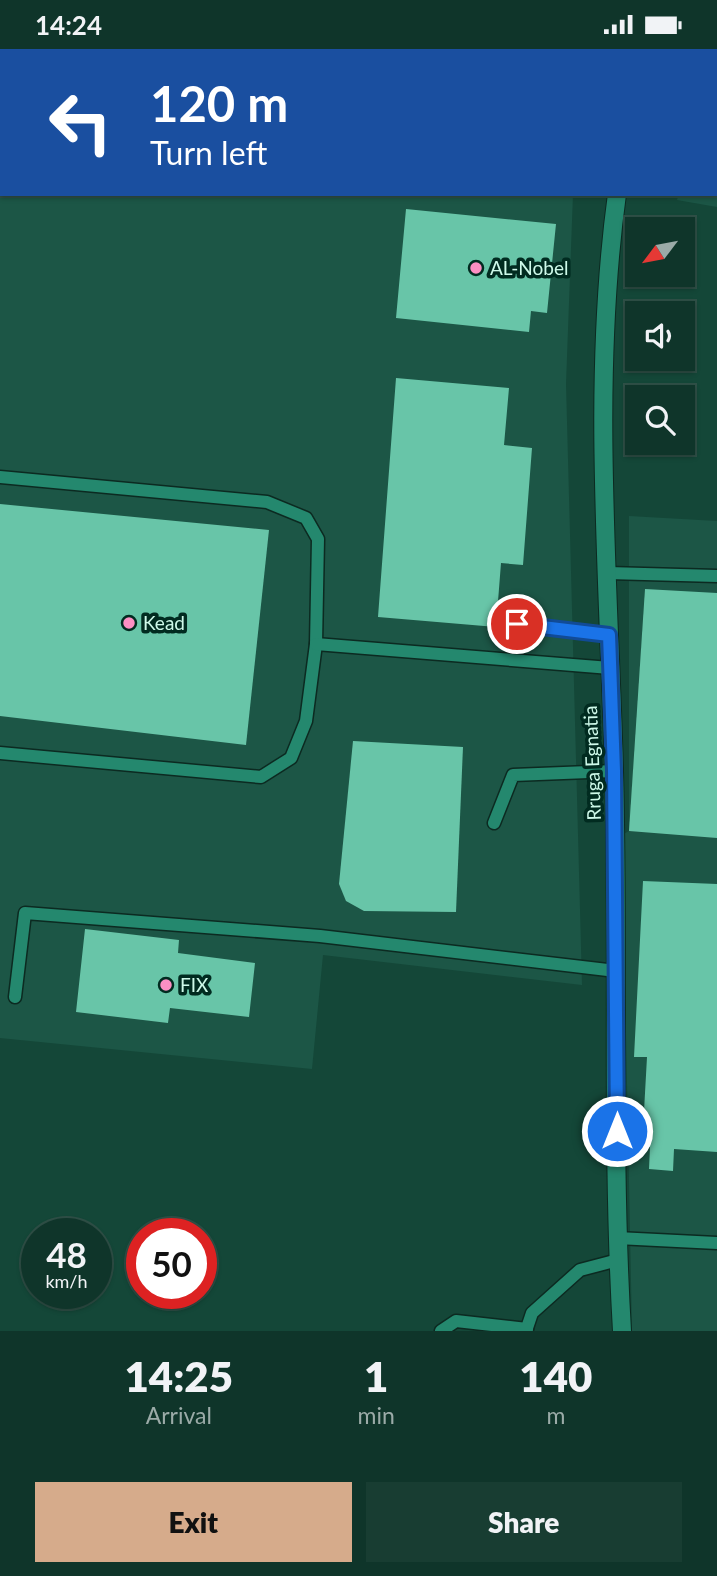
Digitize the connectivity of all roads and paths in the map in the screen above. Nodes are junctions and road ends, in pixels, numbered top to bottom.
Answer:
1 (617, 196) edge
2 (0, 477) edge
3 (608, 573) junction
4 (717, 576) edge
5 (517, 624) dead end
6 (609, 635) junction
7 (316, 644) junction
8 (610, 668) junction
9 (0, 753) edge
10 (614, 771) junction
11 (494, 823) dead end
12 (616, 971) junction
13 (15, 996) dead end
14 (617, 1238) junction
15 (717, 1243) edge
16 (618, 1260) junction
17 (527, 1330) edge
18 (441, 1331) edge
19 (622, 1331) edge

1 - 3 main road, Rruga Egnatia
2 - 7 lane
3 - 4 lane
3 - 6 main road, Rruga Egnatia
5 - 6 lane
6 - 8 main road, Rruga Egnatia
7 - 8 lane
7 - 9 lane
8 - 10 main road, Rruga Egnatia
10 - 11 lane
10 - 12 main road, Rruga Egnatia
12 - 13 lane
12 - 14 main road, Rruga Egnatia
14 - 15 lane
14 - 16 main road, Rruga Egnatia
16 - 17 lane
16 - 19 main road, Rruga Egnatia
17 - 18 lane

